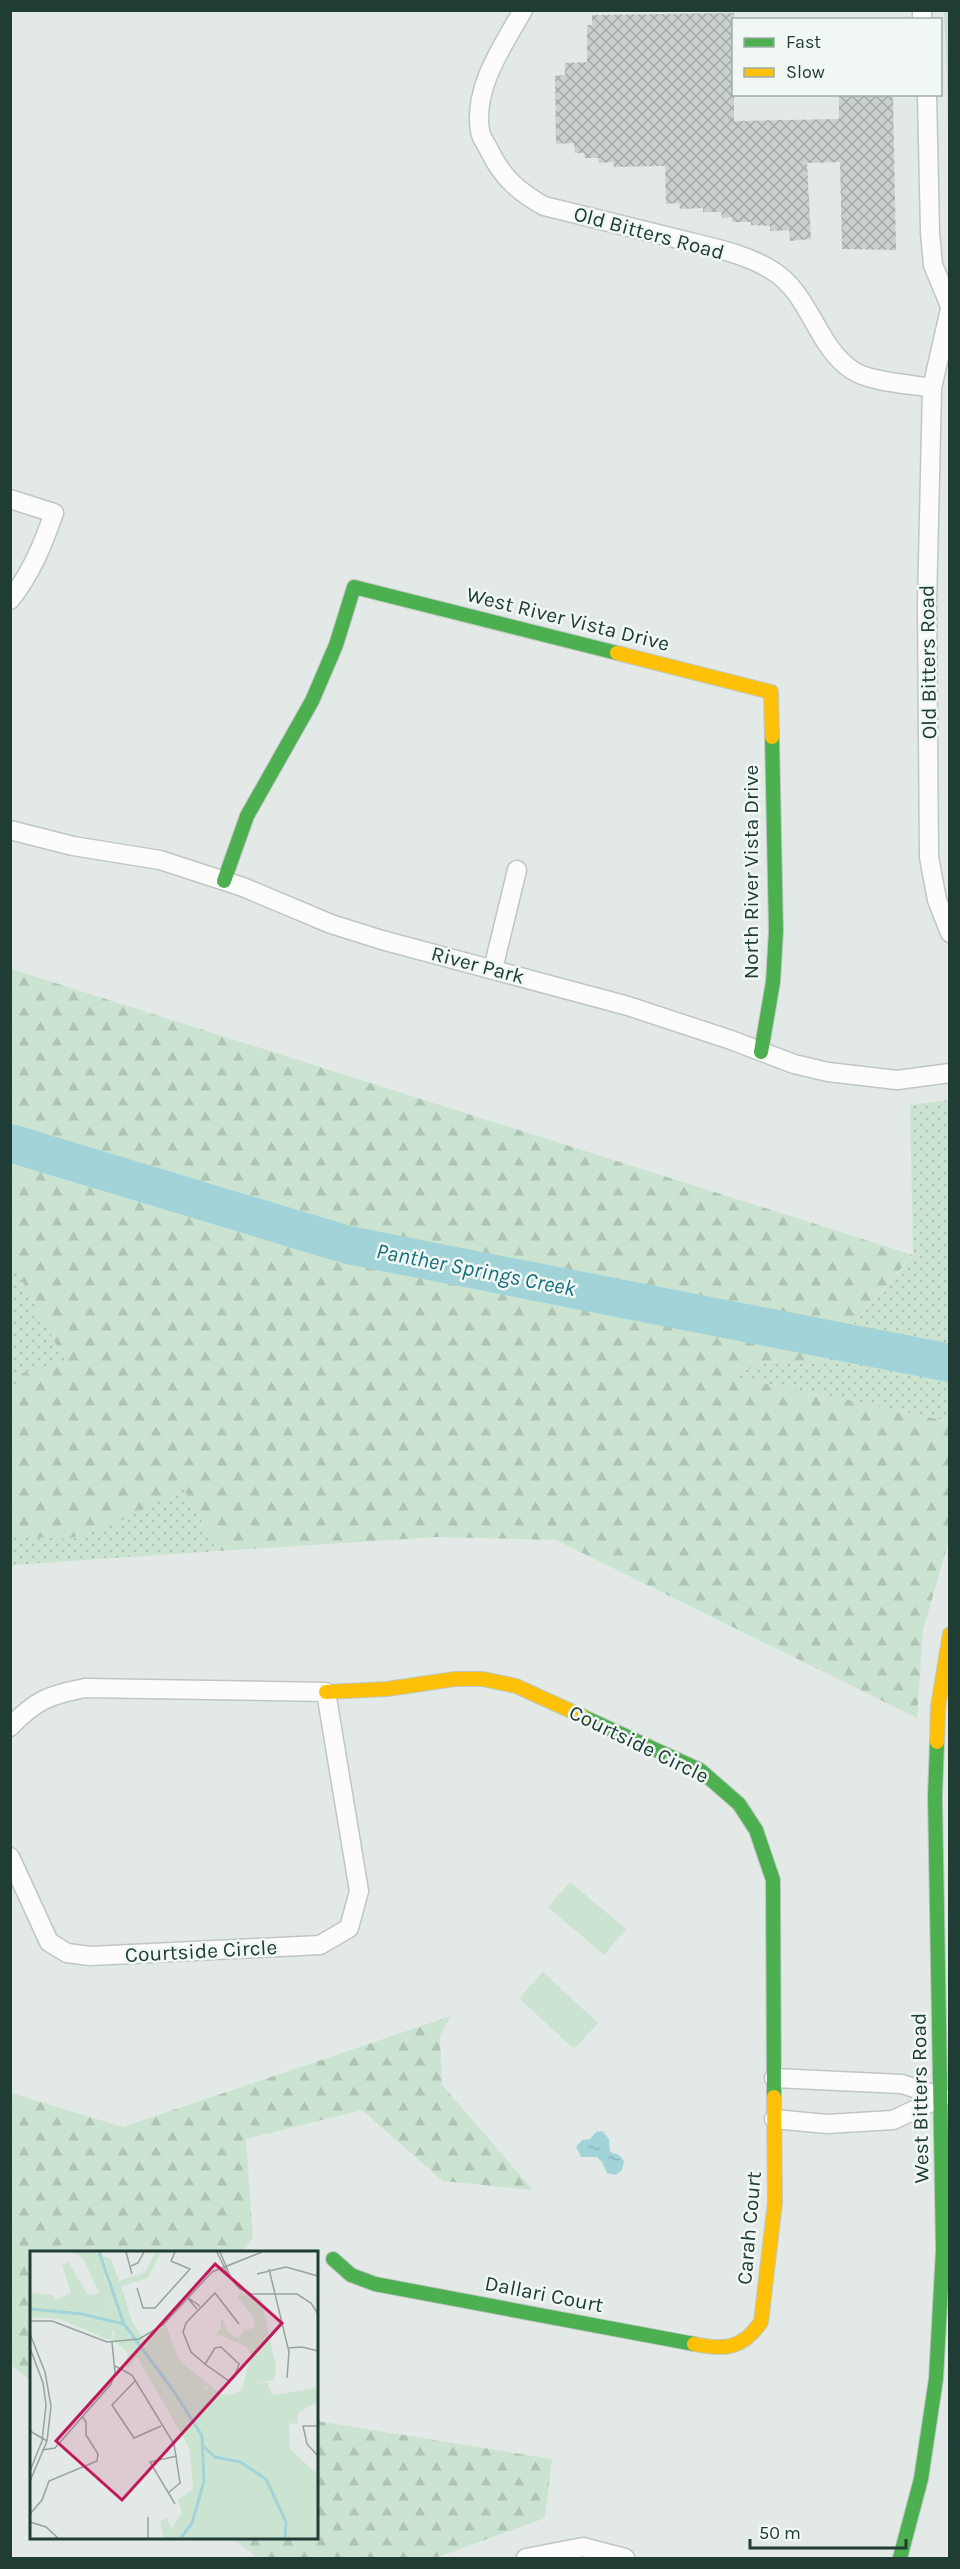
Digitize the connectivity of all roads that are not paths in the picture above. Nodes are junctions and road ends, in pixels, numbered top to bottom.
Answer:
1 (523, 10) edge
2 (927, 96) edge
3 (950, 308) edge
4 (932, 388) junction
5 (10, 499) edge
6 (10, 600) edge
7 (771, 692) joint
8 (10, 830) edge
9 (517, 870) dead end
10 (224, 882) junction
11 (950, 933) edge
12 (493, 969) junction
13 (761, 1052) junction
14 (950, 1073) edge
15 (950, 1634) edge
16 (326, 1692) junction
17 (10, 1727) edge
18 (10, 1857) edge
19 (774, 2078) junction
20 (942, 2097) junction
21 (774, 2119) junction
22 (333, 2259) dead end
23 (752, 2338) joint
24 (526, 2559) edge
25 (625, 2559) edge
26 (900, 2559) edge

1 - 4 street, Old Bitters Road
2 - 3 street, Old Bitters Road
3 - 4 street, Old Bitters Road
4 - 11 street, Old Bitters Road
5 - 6 street
7 - 10 street, West River Vista Drive
7 - 13 street, North River Vista Drive
8 - 10 street, River Park
9 - 12 street
10 - 12 street, River Park
12 - 13 street, River Park
13 - 14 street, River Park
15 - 20 street, West Bitters Road
16 - 17 street, Courtside Circle
16 - 18 street, Courtside Circle
16 - 19 street, Courtside Circle
19 - 20 street
19 - 21 street, Courtside Circle
20 - 21 street
20 - 26 street, West Bitters Road
21 - 23 street, Carah Court
22 - 23 street, Dallari Court
24 - 25 street

